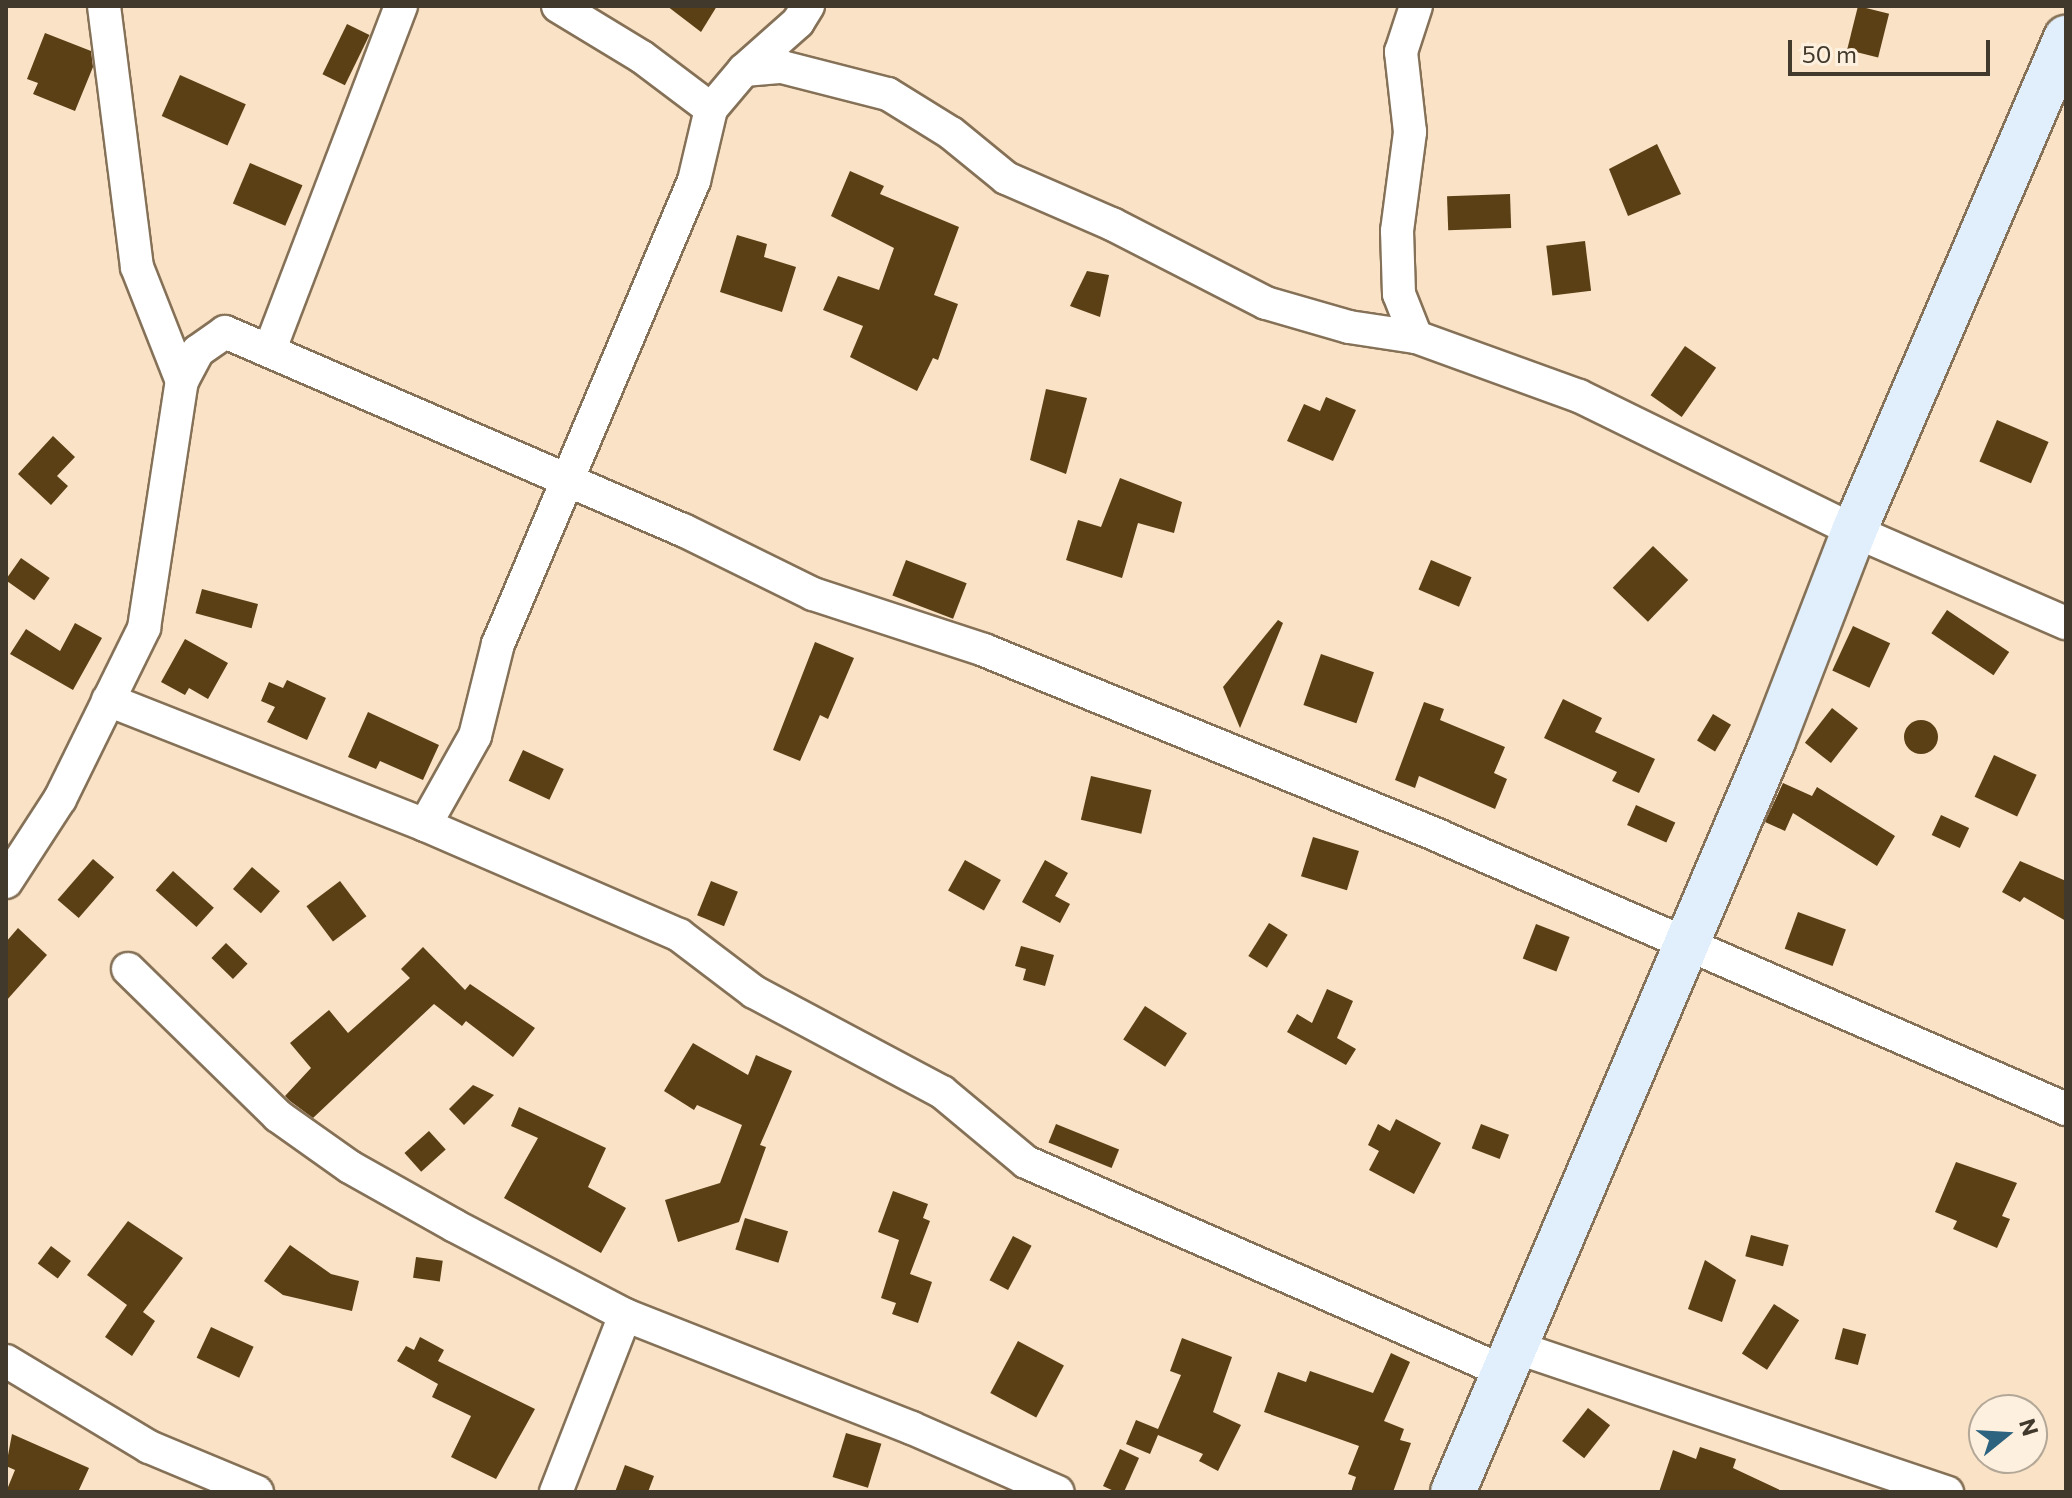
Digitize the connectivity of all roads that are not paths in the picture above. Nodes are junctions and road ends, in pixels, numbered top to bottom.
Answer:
1 (104, 6) edge
2 (401, 6) edge
3 (558, 6) edge
4 (808, 6) edge
5 (1416, 6) edge
6 (2066, 38) edge
7 (744, 70) junction
8 (711, 109) junction
9 (1416, 337) junction
10 (270, 349) junction
11 (182, 381) junction
12 (565, 478) junction
13 (1854, 531) junction
14 (2066, 623) edge
15 (108, 700) junction
16 (425, 825) junction
17 (6, 882) edge
18 (1689, 940) junction
19 (128, 969) dead end
20 (2066, 1109) edge
21 (625, 1315) junction
22 (1510, 1359) junction
23 (6, 1361) edge
24 (257, 1492) edge
25 (556, 1492) edge
26 (1058, 1492) edge
27 (1453, 1492) edge
28 (1947, 1492) edge

1 - 11 street
2 - 10 street
3 - 8 street
4 - 7 street
5 - 9 street
6 - 13 main road
7 - 8 street
7 - 9 street
8 - 12 street
9 - 13 street
10 - 11 street
10 - 12 street
11 - 15 street
12 - 16 street
12 - 18 street
13 - 14 street
13 - 18 main road
15 - 16 street
15 - 17 street
16 - 22 street
18 - 20 street
18 - 22 main road
19 - 21 street
21 - 25 street
21 - 26 street
22 - 27 main road
22 - 28 street
23 - 24 street

